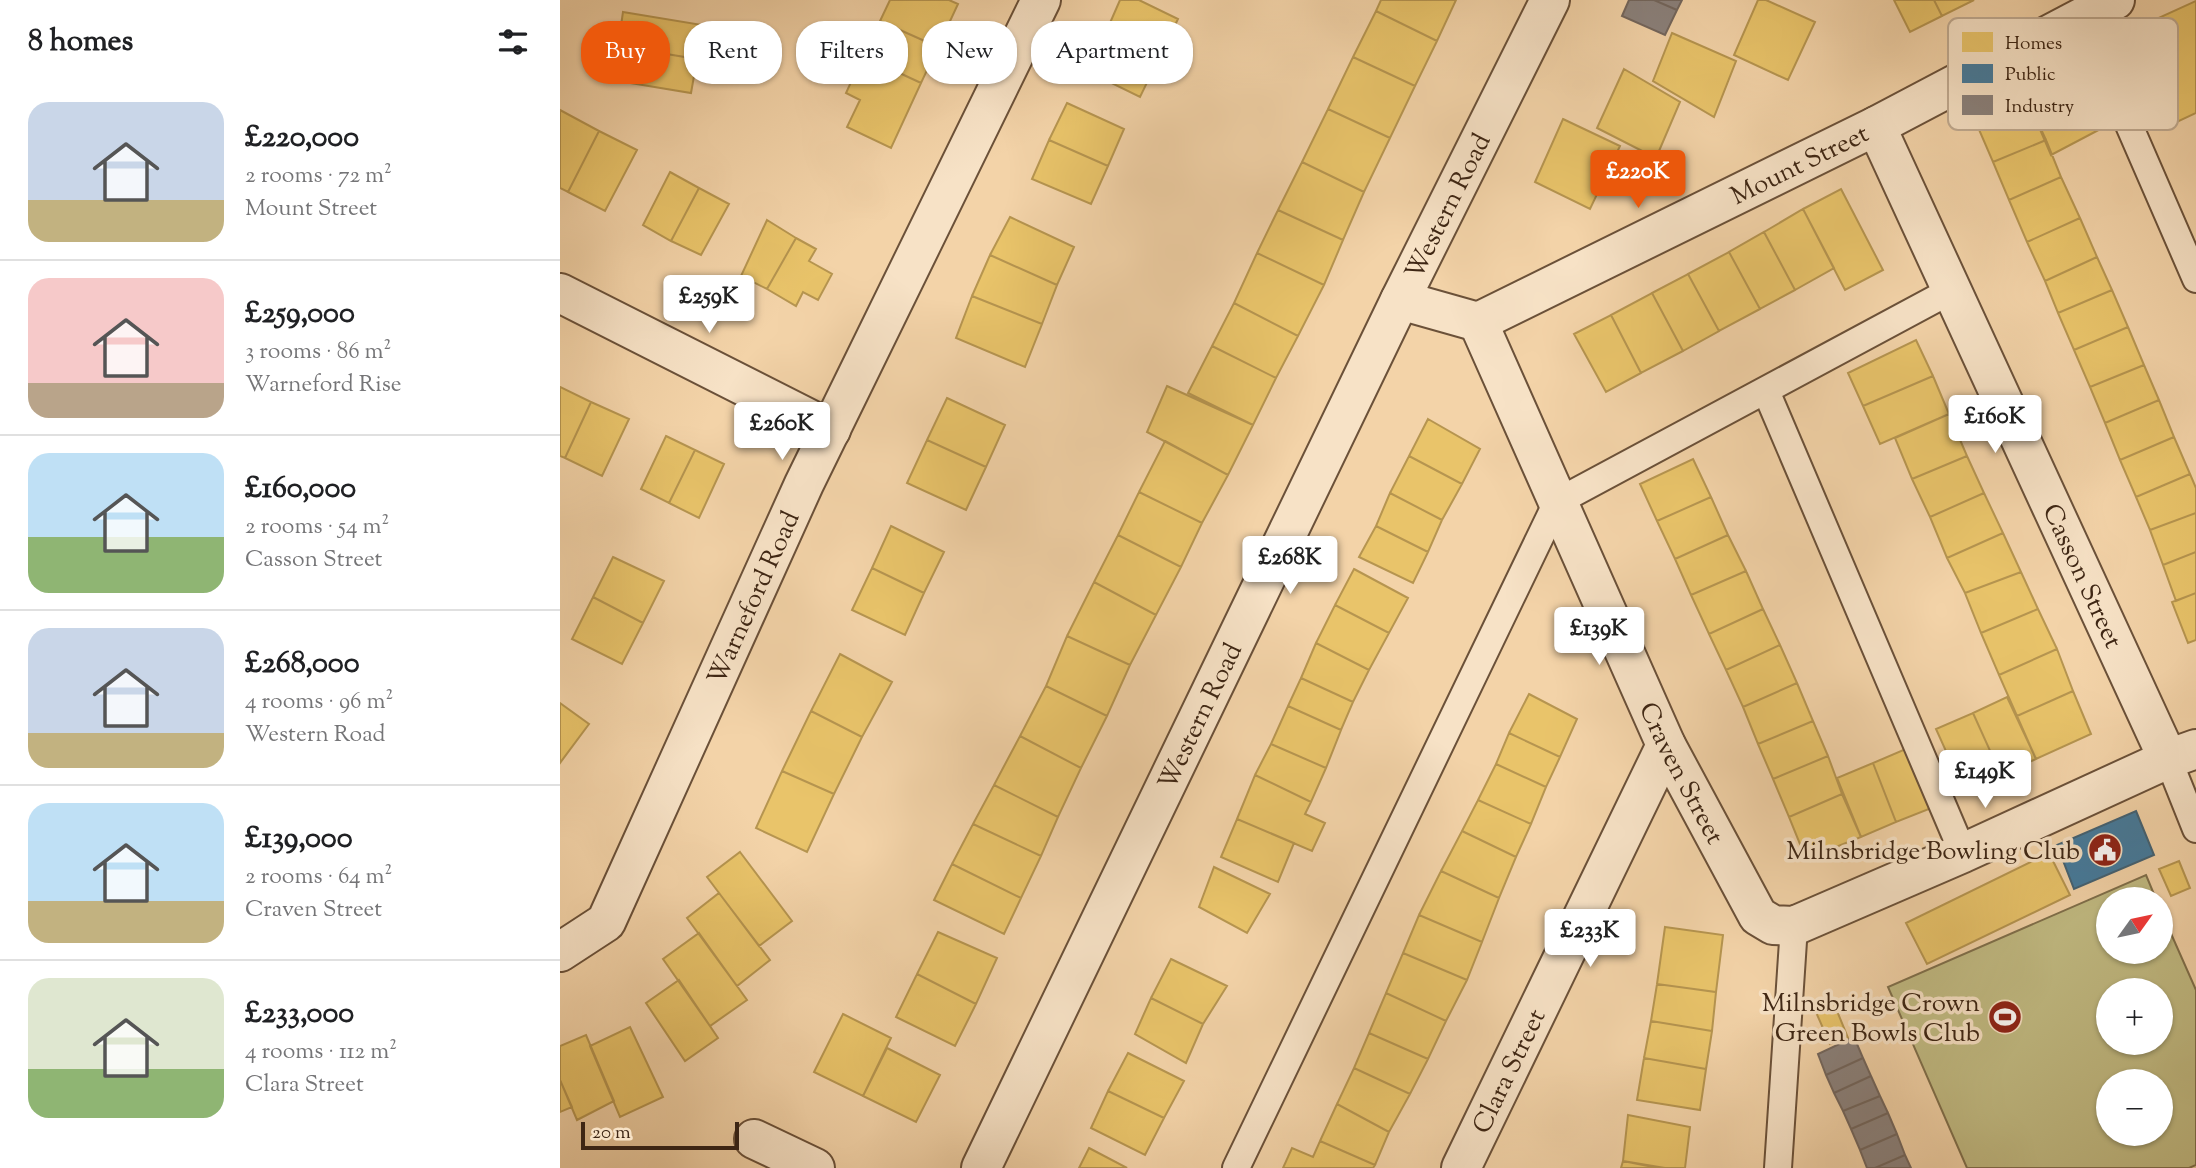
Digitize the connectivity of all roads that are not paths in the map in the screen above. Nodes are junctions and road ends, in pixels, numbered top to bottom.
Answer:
1 (1041, 0) edge
2 (1550, 0) edge
3 (2115, 0) edge
4 (2082, 17) edge
5 (1948, 88) edge
6 (1875, 126) junction
7 (2131, 130) edge
8 (2196, 279) edge
9 (1952, 290) junction
10 (560, 293) edge
11 (1401, 300) junction
12 (1478, 322) junction
13 (1766, 391) junction
14 (831, 430) junction
15 (1557, 502) junction
16 (1666, 745) junction
17 (2182, 754) edge
18 (2196, 828) edge
19 (1963, 853) junction
20 (1794, 926) junction
21 (560, 952) edge
22 (754, 1139) dead end
23 (815, 1168) edge
24 (981, 1168) edge
25 (1236, 1168) edge
26 (1461, 1168) edge
27 (1778, 1168) edge

1 - 14 street, Warneford Road
2 - 11 street, Western Road
3 - 4 street, Mount Street
5 - 6 street, Mount Street
6 - 9 street, Casson Street
6 - 12 street, Mount Street
7 - 8 lane
9 - 13 lane
9 - 17 street, Casson Street
10 - 14 street
11 - 12 street
11 - 24 street, Western Road
12 - 15 street, Craven Street
13 - 15 lane
13 - 19 lane
14 - 21 street, Warneford Road
15 - 16 street, Craven Street
15 - 25 lane
16 - 20 street, Craven Street
16 - 26 street, Clara Street
17 - 18 lane
17 - 19 street
19 - 20 street
20 - 27 lane
22 - 23 street

